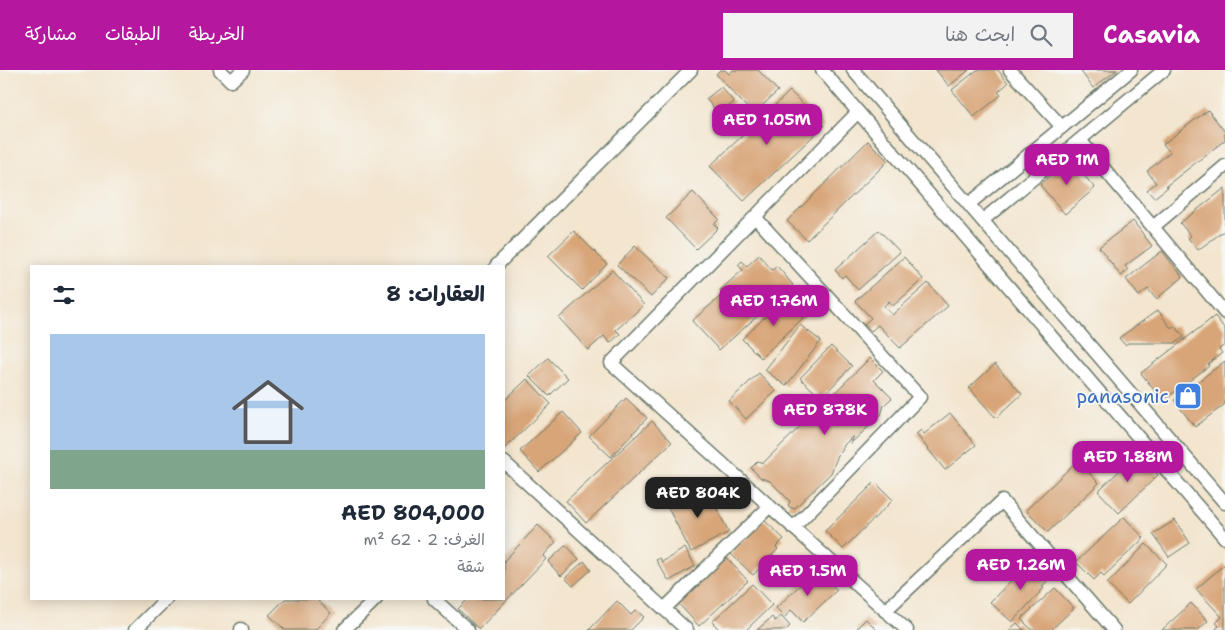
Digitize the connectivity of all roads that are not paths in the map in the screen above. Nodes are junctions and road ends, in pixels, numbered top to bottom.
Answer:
1 (220, 70) edge
2 (243, 70) edge
3 (692, 70) edge
4 (822, 70) edge
5 (853, 70) edge
6 (1010, 70) edge
7 (1130, 70) edge
8 (1164, 70) edge
9 (858, 112) junction
10 (1062, 128) junction
11 (1080, 140) junction
12 (1225, 166) edge
13 (969, 204) junction
14 (755, 217) junction
15 (983, 220) junction
16 (1153, 227) junction
17 (497, 265) edge
18 (1225, 313) edge
19 (505, 466) edge
20 (1225, 503) edge
21 (769, 507) junction
22 (793, 528) junction
23 (1225, 538) edge
24 (165, 600) edge
25 (375, 600) edge
26 (435, 600) edge
27 (664, 609) junction
28 (885, 611) junction
29 (135, 630) edge
30 (344, 630) edge
31 (468, 630) edge
32 (687, 630) edge
33 (907, 630) edge
34 (1114, 630) edge

1 - 2 street
3 - 17 street
4 - 9 street
5 - 13 street
6 - 10 street
7 - 10 street
8 - 11 street
9 - 14 street
9 - 23 street
10 - 13 street
11 - 15 street
11 - 16 street
12 - 16 street
13 - 15 street
14 - 21 street
14 - 22 street
15 - 20 street
16 - 18 street
19 - 27 street
21 - 22 street
21 - 27 street
22 - 28 street
24 - 29 street
25 - 30 street
26 - 31 street
27 - 32 street
28 - 33 street
28 - 34 street

